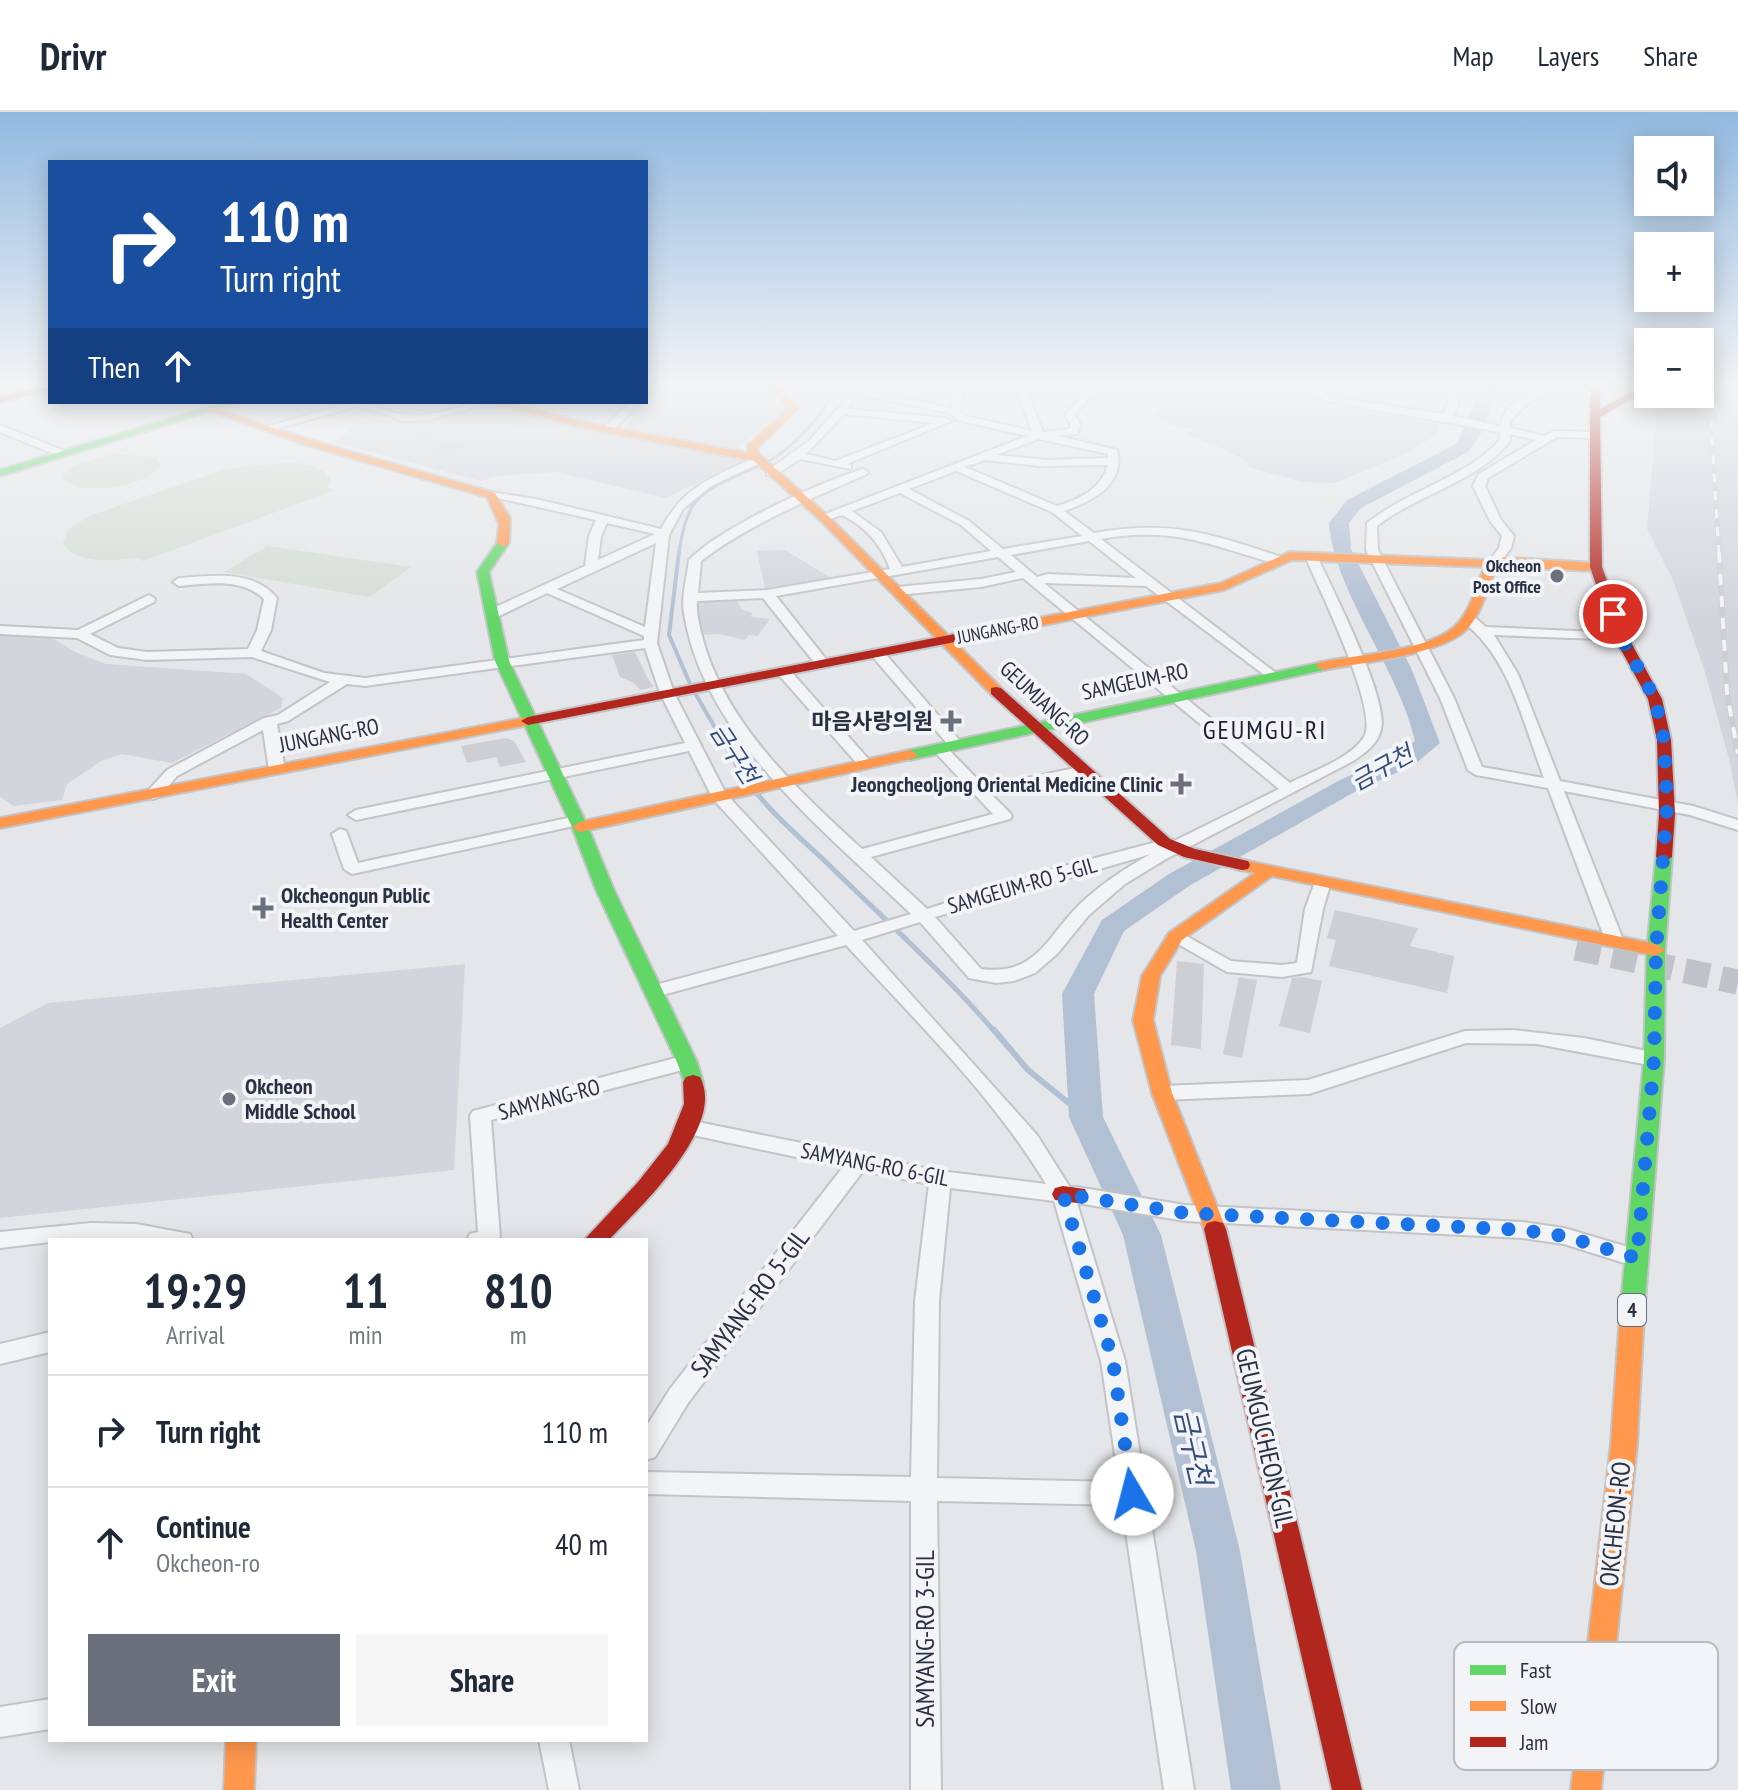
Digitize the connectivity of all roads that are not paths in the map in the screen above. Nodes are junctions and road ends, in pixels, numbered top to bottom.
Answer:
1 (29, 464) edge
2 (384, 464) edge
3 (761, 464) edge
4 (837, 464) edge
5 (963, 464) edge
6 (1109, 464) edge
7 (1478, 464) edge
8 (1502, 464) edge
9 (1594, 464) edge
10 (764, 465) junction
11 (956, 467) junction
12 (0, 473) edge
13 (939, 474) junction
14 (901, 489) junction
15 (1009, 489) junction
16 (491, 495) junction
17 (803, 500) junction
18 (1056, 510) junction
19 (843, 511) junction
20 (603, 518) junction
21 (824, 518) junction
22 (663, 534) junction
23 (1090, 536) junction
24 (999, 552) junction
25 (1316, 556) junction
26 (1378, 558) junction
27 (1277, 560) junction
28 (1495, 561) junction
29 (591, 567) junction
30 (1596, 567) junction
31 (889, 572) junction
32 (1031, 578) junction
33 (179, 582) dead end
34 (1149, 582) junction
35 (547, 589) junction
36 (897, 591) junction
37 (767, 594) junction
38 (689, 597) junction
39 (1169, 597) junction
40 (149, 599) dead end
41 (492, 614) junction
42 (1076, 615) junction
43 (1468, 619) junction
44 (0, 630) edge
45 (1485, 631) junction
46 (80, 634) junction
47 (1621, 637) junction
48 (650, 639) junction
49 (944, 640) junction
50 (1420, 646) junction
51 (253, 653) junction
52 (877, 653) junction
53 (1361, 659) junction
54 (502, 661) junction
55 (822, 663) junction
56 (783, 671) junction
57 (1271, 676) junction
58 (342, 681) junction
59 (708, 685) junction
60 (667, 693) junction
61 (1172, 697) junction
62 (531, 720) junction
63 (269, 721) junction
64 (1035, 727) junction
65 (693, 746) junction
66 (948, 746) junction
67 (865, 764) junction
68 (277, 770) junction
69 (1084, 771) junction
70 (554, 774) junction
71 (779, 783) junction
72 (1553, 784) junction
73 (1289, 790) junction
74 (982, 792) junction
75 (153, 794) junction
76 (723, 796) junction
77 (356, 815) dead end
78 (1667, 817) junction
79 (3, 819) edge
80 (579, 824) junction
81 (1738, 825) edge
82 (340, 834) dead end
83 (1178, 848) junction
84 (859, 855) junction
85 (1263, 870) junction
86 (1323, 882) junction
87 (1348, 887) junction
88 (918, 916) junction
89 (856, 936) junction
90 (1175, 937) junction
91 (1615, 942) junction
92 (1576, 948) tunnel mouth
93 (1656, 950) junction
94 (655, 991) junction
95 (1654, 1059) junction
96 (687, 1062) junction
97 (1162, 1093) junction
98 (688, 1127) junction
99 (859, 1161) junction
100 (940, 1179) junction
101 (1070, 1194) junction
102 (1211, 1214) junction
103 (173, 1238) edge
104 (490, 1238) edge
105 (597, 1238) edge
106 (0, 1240) edge
107 (1637, 1258) junction
108 (48, 1342) edge
109 (0, 1354) edge
110 (648, 1446) edge
111 (648, 1483) edge
112 (924, 1489) junction
113 (1132, 1494) junction
114 (1602, 1642) edge
115 (48, 1714) edge
116 (0, 1722) edge
117 (241, 1742) edge
118 (554, 1742) edge
119 (1588, 1770) edge
120 (239, 1790) edge
121 (564, 1790) edge
122 (926, 1790) edge
123 (1179, 1790) edge
124 (1347, 1790) edge
125 (1586, 1790) edge

1 - 12 main road
2 - 16 main road
3 - 10 main road
4 - 17 street
5 - 11 street
6 - 18 street
7 - 26 street
8 - 28 street
9 - 30 main road, OKCHEON-RO / 4
10 - 17 main road, GEUMJANG-RO
10 - 22 street
11 - 13 street
11 - 15 street
13 - 14 street
13 - 15 street
14 - 19 street
14 - 24 street
15 - 18 street
16 - 20 street
16 - 41 main road
17 - 21 main road, GEUMJANG-RO
17 - 38 street
18 - 23 street
19 - 21 street
19 - 31 street
20 - 22 street
20 - 29 street
21 - 31 main road, GEUMJANG-RO
22 - 29 street
22 - 48 street
23 - 24 street, JUNGANG-RO
23 - 27 street, JUNGANG-RO
23 - 34 street
24 - 31 street, JUNGANG-RO
24 - 32 street
25 - 26 main road, JUNGANG-RO
25 - 27 main road, JUNGANG-RO
25 - 53 street
26 - 28 main road
26 - 50 street
27 - 39 main road, JUNGANG-RO
28 - 30 main road
28 - 43 main road
29 - 35 street
30 - 47 main road, OKCHEON-RO / 4
31 - 36 main road, GEUMJANG-RO
31 - 37 street
32 - 34 street
32 - 36 street
32 - 42 street
33 - 51 street
34 - 39 street
35 - 41 street
35 - 48 street
36 - 49 main road, GEUMJANG-RO
37 - 38 street
37 - 55 street
38 - 59 street
39 - 42 main road, JUNGANG-RO
39 - 57 street
40 - 46 street
41 - 54 main road
42 - 49 main road, JUNGANG-RO
42 - 61 street
43 - 45 street
43 - 50 main road
44 - 46 street
45 - 47 street
45 - 72 street
46 - 51 street
47 - 78 main road, OKCHEON-RO / 4
48 - 54 street
48 - 60 street
49 - 52 main road, JUNGANG-RO
49 - 64 main road, GEUMJANG-RO
50 - 53 main road, SAMGEUM-RO
50 - 72 street
51 - 58 street
52 - 55 main road, JUNGANG-RO
52 - 66 street
53 - 57 main road, SAMGEUM-RO
53 - 73 street
54 - 58 street
54 - 62 main road
55 - 56 main road, JUNGANG-RO
56 - 59 main road, JUNGANG-RO
56 - 67 street
57 - 61 main road, SAMGEUM-RO
58 - 63 street
59 - 60 main road, JUNGANG-RO
59 - 71 street
60 - 62 main road, JUNGANG-RO
60 - 65 street
61 - 64 main road, SAMGEUM-RO
61 - 73 street
62 - 68 main road, JUNGANG-RO
62 - 70 main road
63 - 68 street
63 - 75 street
64 - 66 main road, SAMGEUM-RO
64 - 69 main road, GEUMJANG-RO
65 - 70 street
65 - 76 street
66 - 67 main road, SAMGEUM-RO
66 - 74 street
67 - 71 main road, SAMGEUM-RO
68 - 75 main road, JUNGANG-RO
69 - 74 street
69 - 83 main road, GEUMJANG-RO
70 - 77 street
70 - 80 main road
71 - 76 main road, SAMGEUM-RO
71 - 84 street, SAMGEUM-RO 5-GIL
72 - 78 street
72 - 91 street
73 - 83 street
74 - 84 street
75 - 79 main road, JUNGANG-RO
76 - 80 main road
76 - 89 street
78 - 81 street
78 - 93 main road, OKCHEON-RO / 4
80 - 82 street
80 - 94 main road
83 - 85 main road
83 - 88 street, SAMGEUM-RO 5-GIL
83 - 88 street
84 - 88 street, SAMGEUM-RO 5-GIL
85 - 86 main road
85 - 90 main road, GEUMGUCHEON-GIL
86 - 87 main road
86 - 90 street
87 - 91 main road
87 - 92 main road
88 - 89 street
89 - 94 street
89 - 101 street
90 - 97 main road, GEUMGUCHEON-GIL
91 - 93 main road
93 - 95 main road, OKCHEON-RO / 4
94 - 96 main road
95 - 97 street
95 - 107 main road, OKCHEON-RO / 4
96 - 98 main road
96 - 104 street, SAMYANG-RO
97 - 102 main road, GEUMGUCHEON-GIL
98 - 99 street, SAMYANG-RO 6-GIL
98 - 105 main road
99 - 100 street, SAMYANG-RO 6-GIL
99 - 110 street, SAMYANG-RO 5-GIL
100 - 101 street, SAMYANG-RO 6-GIL
100 - 112 street
101 - 102 street, SAMYANG-RO 6-GIL
101 - 113 street
102 - 107 street
102 - 124 main road, GEUMGUCHEON-GIL
103 - 106 street
107 - 114 main road, OKCHEON-RO / 4
108 - 109 street
111 - 112 street
112 - 113 street
112 - 122 street, SAMYANG-RO 3-GIL
113 - 123 street
115 - 116 street
117 - 120 main road
118 - 121 street
119 - 125 main road, OKCHEON-RO / 4

